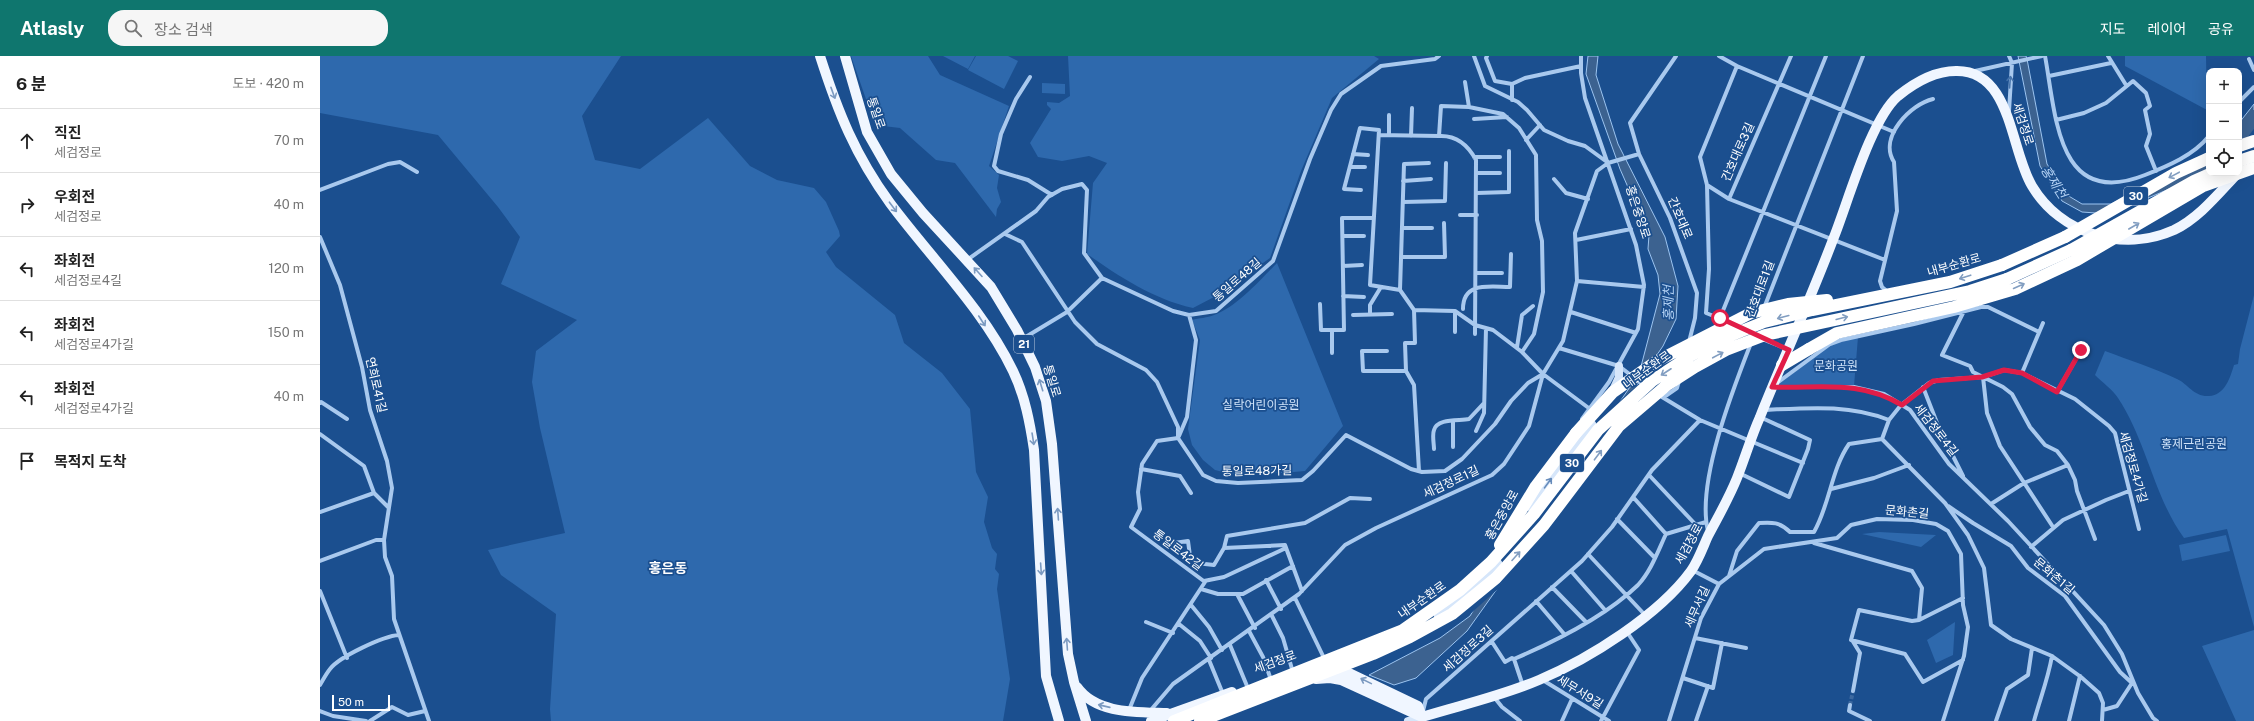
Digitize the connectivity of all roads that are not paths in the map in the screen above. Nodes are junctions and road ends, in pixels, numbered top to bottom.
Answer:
1 (820, 56) edge
2 (845, 56) edge
3 (1439, 56) edge
4 (1474, 56) edge
5 (1487, 56) edge
6 (1581, 56) edge
7 (1676, 56) edge
8 (1718, 56) edge
9 (1790, 56) edge
10 (1826, 56) edge
11 (1863, 56) edge
12 (2009, 56) edge
13 (2044, 56) edge
14 (2108, 56) edge
15 (2249, 59) dead end
16 (2012, 62) junction
17 (2111, 63) junction
18 (1581, 66) junction
19 (1738, 66) junction
20 (2254, 70) edge
21 (1971, 72) junction
22 (2049, 76) junction
23 (1030, 77) dead end
24 (1465, 82) dead end
25 (1779, 83) junction
26 (1512, 84) junction
27 (2126, 85) junction
28 (2254, 87) edge
29 (1810, 96) junction
30 (1933, 99) dead end
31 (2242, 99) edge
32 (1512, 100) junction
33 (1469, 107) junction
34 (1412, 108) dead end
35 (1843, 109) junction
36 (1389, 115) dead end
37 (1507, 118) junction
38 (1474, 119) dead end
39 (2056, 120) junction
40 (1878, 124) junction
41 (1540, 125) junction
42 (2011, 129) junction
43 (1894, 132) junction
44 (1379, 135) junction
45 (1389, 135) junction
46 (1411, 136) junction
47 (1439, 136) junction
48 (2206, 139) edge
49 (1526, 140) junction
50 (2254, 141) edge
51 (2242, 145) edge
52 (1509, 151) dead end
53 (1353, 154) junction
54 (1639, 154) junction
55 (1368, 155) dead end
56 (2254, 156) edge
57 (1474, 157) junction
58 (1500, 157) dead end
59 (2206, 159) edge
60 (2242, 160) edge
61 (1429, 163) dead end
62 (1446, 163) dead end
63 (1608, 163) junction
64 (1350, 167) junction
65 (1365, 167) dead end
66 (2254, 168) edge
67 (2242, 170) edge
68 (2156, 171) junction
69 (417, 172) dead end
70 (1476, 173) junction
71 (1500, 173) dead end
72 (2206, 176) edge
73 (2236, 176) edge
74 (1431, 179) dead end
75 (1554, 180) dead end
76 (1403, 181) junction
77 (1708, 185) junction
78 (320, 190) edge
79 (1361, 190) dead end
80 (1477, 192) junction
81 (1052, 195) junction
82 (1588, 198) junction
83 (1729, 198) junction
84 (1403, 202) junction
85 (1764, 212) junction
86 (1460, 215) dead end
87 (1476, 215) junction
88 (1374, 218) junction
89 (1444, 224) dead end
90 (1795, 224) junction
91 (1402, 228) junction
92 (1432, 228) dead end
93 (1631, 230) junction
94 (1005, 234) junction
95 (1343, 236) junction
96 (1364, 236) dead end
97 (320, 237) edge
98 (1576, 240) junction
99 (1834, 240) junction
100 (1511, 254) dead end
101 (1401, 257) junction
102 (967, 260) junction
103 (1885, 260) junction
104 (1362, 265) dead end
105 (1343, 266) junction
106 (1476, 273) junction
107 (1502, 273) dead end
108 (1102, 278) junction
109 (1577, 281) junction
110 (1381, 287) junction
111 (1644, 287) junction
112 (1476, 288) junction
113 (1400, 290) junction
114 (1343, 296) junction
115 (1364, 297) dead end
116 (1896, 298) dead end
117 (1868, 300) junction
118 (1901, 302) dead end
119 (1320, 304) dead end
120 (1533, 306) dead end
121 (1463, 309) dead end
122 (1414, 310) junction
123 (1455, 311) junction
124 (1964, 311) junction
125 (1067, 312) junction
126 (1571, 312) junction
127 (1762, 313) dead end
128 (1370, 314) junction
129 (1392, 314) dead end
130 (1189, 315) junction
131 (1354, 315) dead end
132 (1720, 318) junction
133 (1759, 320) dead end
134 (2043, 323) dead end
135 (1912, 325) junction
136 (1475, 326) junction
137 (1486, 328) junction
138 (1332, 330) junction
139 (1455, 332) dead end
140 (2039, 332) junction
141 (1636, 333) junction
142 (1475, 334) dead end
143 (1754, 335) junction
144 (1024, 338) dead end
145 (1517, 347) junction
146 (1559, 348) junction
147 (1789, 350) junction
148 (2081, 350) dead end
149 (1386, 352) dead end
150 (1522, 352) junction
151 (1332, 353) dead end
152 (1782, 365) junction
153 (1619, 366) junction
154 (1406, 371) junction
155 (2022, 373) junction
156 (1543, 374) junction
157 (1982, 377) junction
158 (1772, 387) junction
159 (1923, 387) junction
160 (2057, 392) junction
161 (1664, 397) junction
162 (320, 403) edge
163 (1485, 403) junction
164 (1902, 405) junction
165 (1589, 408) junction
166 (1761, 414) junction
167 (1599, 415) junction
168 (347, 419) dead end
169 (1700, 420) junction
170 (1889, 420) junction
171 (1453, 421) junction
172 (1721, 428) junction
173 (1476, 432) dead end
174 (320, 434) edge
175 (1178, 438) junction
176 (1882, 438) junction
177 (1750, 441) junction
178 (1454, 447) dead end
179 (1434, 449) dead end
180 (1803, 463) junction
181 (1909, 465) junction
182 (2068, 465) junction
183 (1141, 470) junction
184 (1419, 471) junction
185 (1739, 473) junction
186 (1649, 476) junction
187 (1966, 480) junction
188 (2024, 483) junction
189 (1831, 489) junction
190 (2129, 491) junction
191 (374, 493) junction
192 (1192, 493) dead end
193 (1633, 497) junction
194 (1370, 499) dead end
195 (1945, 504) junction
196 (1991, 504) junction
197 (388, 507) junction
198 (321, 510) edge
199 (2084, 510) junction
200 (1617, 519) junction
201 (1706, 522) junction
202 (1696, 525) junction
203 (2053, 527) junction
204 (2139, 529) dead end
205 (1666, 534) junction
206 (1709, 535) junction
207 (2095, 539) dead end
208 (384, 540) junction
209 (1174, 543) dead end
210 (1813, 543) junction
211 (1500, 545) junction
212 (1285, 547) junction
213 (2031, 547) junction
214 (1224, 548) junction
215 (1588, 554) junction
216 (1655, 558) junction
217 (320, 561) edge
218 (1293, 566) junction
219 (1692, 570) junction
220 (1571, 571) junction
221 (1729, 576) junction
222 (1266, 580) junction
223 (1204, 581) junction
224 (1719, 584) junction
225 (1552, 587) junction
226 (1201, 589) junction
227 (1302, 591) junction
228 (320, 592) edge
229 (1237, 594) junction
230 (1626, 595) junction
231 (1294, 598) junction
232 (1963, 598) junction
233 (1536, 601) junction
234 (1191, 605) junction
235 (1281, 609) junction
236 (1605, 610) junction
237 (1272, 616) junction
238 (1646, 616) junction
239 (1920, 620) junction
240 (1146, 622) dead end
241 (1586, 622) junction
242 (1179, 624) junction
243 (1255, 628) junction
244 (1249, 631) junction
245 (1626, 631) junction
246 (1173, 634) junction
247 (398, 635) junction
248 (1565, 635) junction
249 (1695, 638) junction
250 (1851, 640) junction
251 (1492, 642) junction
252 (1722, 644) junction
253 (1230, 645) junction
254 (1746, 648) dead end
255 (2032, 648) junction
256 (1222, 650) junction
257 (2052, 656) junction
258 (347, 658) junction
259 (1324, 658) junction
260 (1210, 659) junction
261 (1514, 659) junction
262 (1962, 660) junction
263 (1304, 665) junction
264 (1292, 668) junction
265 (1334, 668) junction
266 (320, 676) edge
267 (2080, 676) junction
268 (1270, 677) junction
269 (1683, 678) junction
270 (324, 679) junction
271 (1541, 679) junction
272 (1074, 682) junction
273 (2132, 684) junction
274 (320, 685) edge
275 (1247, 686) junction
276 (1523, 686) junction
277 (1708, 686) junction
278 (1853, 691) tunnel mouth
279 (1223, 695) junction
280 (1493, 696) junction
281 (1572, 699) junction
282 (1406, 705) junction
283 (1850, 705) dead end
284 (1128, 710) junction
285 (2103, 710) junction
286 (320, 711) edge
287 (426, 711) junction
288 (1150, 717) edge
289 (1172, 717) edge
290 (1056, 718) edge
291 (1602, 719) edge
292 (1422, 720) edge
293 (366, 721) edge
294 (370, 721) edge
295 (429, 721) edge
296 (1086, 721) edge
297 (1200, 721) edge
298 (1207, 721) edge
299 (1408, 721) edge
300 (1520, 721) edge
301 (1562, 721) edge
302 (1609, 721) edge
303 (1669, 721) edge
304 (1696, 721) edge
305 (1870, 721) edge
306 (1942, 721) edge
307 (1996, 721) edge
308 (2034, 721) edge
309 (2069, 721) edge
310 (2102, 721) edge
311 (2157, 721) edge

1 -> 290 main road, 21
2 - 102 main road, 통일로 / 21
3 - 130 street, 통일로48길
4 - 32 street
5 - 26 street
6 - 18 street, 홍은중앙로
7 - 54 street, 간호대로
8 - 19 street
9 - 25 street, 간호대로3길
10 - 29 street
11 - 35 street, 간호대로1길
12 - 16 street
13 - 16 street
13 - 22 street
14 - 17 street
15 - 20 street
16 - 21 street
42 -> 16 street
17 - 22 street
17 - 27 street
18 - 26 street
18 - 63 street, 홍은중앙로
19 - 25 street
19 - 77 street
21 - 40 main road, 세검정로
21 - 42 main road, 세검정로
22 - 39 street
23 - 81 street
24 - 33 street
25 - 29 street
25 - 83 street, 간호대로3길
26 - 32 street
27 - 39 street
27 - 68 street
28 - 31 street
29 - 35 street
29 - 85 street
30 - 43 street
32 - 41 street
33 - 37 street
33 - 47 street
34 - 46 street
35 - 40 street
35 - 90 street, 간호대로1길
36 - 45 street
37 - 38 street
37 - 49 street
39 - 68 street
40 - 43 street
40 - 99 main road, 세검정로
41 - 49 street
41 - 63 street
42 - 73 main road, 세검정로
43 - 103 street
44 - 45 street
44 - 53 street
44 - 88 street
45 - 46 street
46 - 47 street
47 - 57 street
48 - 68 street
49 - 150 street
50 - 51 highway
52 - 80 street
53 - 55 street
53 - 64 street
54 - 63 street
54 - 161 street, 간호대로
56 - 60 highway
56 - 67 main road, 세검정로
57 - 58 street
57 - 70 street
59 -> 117 highway, 내부순환로 / 30, bridge
61 - 76 street
62 - 84 street
63 - 82 street, 세검정로1길
63 - 93 street, 홍은중앙로
64 - 65 street
64 - 79 street
152 -> 66 highway, bridge
69 - 78 street
70 - 71 street
70 - 80 street
297 -> 72 highway, 내부순환로 / 30, bridge
74 - 76 street
75 - 82 street
76 - 84 street
77 - 83 street, 간호대로3길
77 - 132 street, 간호대로3길
80 - 87 street
81 - 94 street, 통일로48길
81 - 108 street, 통일로48길
82 - 98 street, 세검정로1길
83 - 85 street
84 - 91 street
85 - 90 street
85 - 132 street
86 - 87 street
87 - 106 street
88 - 95 street
88 - 110 street
89 - 101 street
90 - 99 street
90 - 127 street, 간호대로1길
91 - 92 street
91 - 101 street
93 - 98 street
93 - 111 street, 홍은중앙로
94 - 102 street, 통일로48길
94 - 125 street, 통일로48가길
95 - 96 street
95 - 105 street
97 - 197 street, 연희로41길
98 - 109 street, 세검정로1길
99 - 103 street
99 - 147 main road, 세검정로
100 - 112 street
101 - 113 street
272 -> 102 main road, 통일로 / 21
103 - 116 street
104 - 105 street
105 - 114 street
106 - 107 street
106 - 112 street
108 - 125 street
108 - 130 street, 통일로48길
109 - 111 street
109 - 126 street, 세검정로1길
110 - 113 street
110 - 128 street
111 - 141 street, 홍은중앙로
112 - 121 street
112 - 136 street
113 - 122 street
114 - 115 street
114 - 138 street
117 - 211 highway, bridge
117 -> 289 highway, 내부순환로 / 30, bridge
118 - 135 street
119 - 138 street
120 - 145 street
122 - 123 street
122 - 154 street
123 - 136 street
123 - 139 street
124 - 135 street
124 - 140 street
124 - 157 street
125 - 144 street
125 - 175 street, 통일로48가길
126 - 141 street
126 - 146 street, 세검정로1길
128 - 129 street
128 - 131 street
130 - 175 street
132 - 143 street
133 - 143 street, 간호대로1길
134 - 140 street
135 - 158 street
136 - 137 street
136 - 142 street
137 - 145 street
137 - 163 street
138 - 151 street
140 - 155 street
141 - 153 street, 홍은중앙로
143 - 147 street
143 - 172 street, 간호대로1길
145 - 150 street
146 - 153 street
146 - 156 street, 세검정로1길
147 - 152 main road, 세검정로
148 - 160 street
149 - 154 street
150 - 156 street
152 - 158 main road, 세검정로
153 - 161 street, bridge
153 - 165 street, 홍은중앙로
153 - 167 street, 홍은중앙로
154 - 184 street
155 - 157 street, 세검정로4가길
155 - 160 street, 세검정로4가길
156 - 165 street
156 - 184 street, 통일로48가길
156 - 227 street, 세검정로1길
157 - 159 street, 세검정로4가길
157 - 182 street
157 - 188 street
158 - 164 street, 세검정로4길
158 - 166 main road, 세검정로
159 - 164 street, 세검정로4가길
159 - 187 street
160 - 190 street, 세검정로4가길
161 - 169 street
162 - 168 street
163 - 171 street
163 - 173 street
164 - 170 street
164 - 187 street, 세검정로4길
165 - 167 street
165 - 211 street, 홍은중앙로
166 - 170 street
166 - 177 main road, 세검정로
166 - 180 street
265 -> 167 street, 홍은중앙로
169 - 172 street
169 - 186 street, 세검정로3길
170 - 176 street
171 - 178 street
171 - 179 street
172 - 177 street
172 - 201 street
174 - 191 street
175 - 183 street, 통일로42길
175 - 184 street, 통일로48가길
176 - 181 street, 문화촌길
176 - 189 street
177 - 180 street
177 - 185 main road, 세검정로
180 - 185 street
181 - 189 street
181 - 195 street, 문화촌길
182 - 188 street
182 - 199 street
183 - 192 street
183 - 223 street, 통일로42길
185 - 206 main road, 세검정로
186 - 193 street, 세검정로3길
186 - 202 street
187 - 196 street, 세검정로4길
188 - 196 street
188 - 203 street
189 - 221 street
190 - 199 street
190 - 204 street, 세검정로4가길
191 - 197 street
191 - 198 street
193 - 200 street, 세검정로3길
193 - 205 street
194 - 214 street
195 - 255 street, 문화촌길
195 - 273 street, 문화촌1길
196 - 213 street, 세검정로4길
197 - 208 street, 연희로41길
199 - 203 street
199 - 207 street
200 - 215 street, 세검정로3길
200 - 216 street
201 - 202 street, 세검정로
201 - 206 street
202 - 205 street, 세검정로
203 - 213 street
205 - 216 street, 세검정로
206 - 219 main road, 세검정로
208 - 217 street
208 - 247 street, 연희로41길
209 - 214 street
210 - 221 street, 문화촌길
210 - 232 street, 문화촌길
210 - 239 street
211 - 259 street, 홍은중앙로
212 - 214 street
212 - 218 street
212 - 223 street
213 - 273 street, 세검정로4길
215 - 220 street, 세검정로3길
215 - 230 street
216 - 230 street, 세검정로
218 - 222 street
218 - 227 street
219 - 224 street
219 - 238 main road, 세검정로
220 - 225 street, 세검정로3길
220 - 236 street
221 - 224 street, 문화촌길
222 - 229 street
222 - 235 street
223 - 226 street, 통일로42길
224 - 249 street, 세무서길
225 - 233 street, 세검정로3길
225 - 241 street
226 - 229 street
226 - 234 street, 통일로42길
227 - 231 street, 세검정로1길
228 - 258 street
229 - 243 street
230 - 236 street, 세검정로
230 - 238 street
231 - 235 street, 세검정로1길
231 - 259 street
232 - 239 street
232 - 262 street, 문화촌길
233 - 248 street
233 - 251 street, 세검정로3길
234 - 242 street, 통일로42길
234 - 256 street
235 - 237 street, 세검정로1길
236 - 241 street, 세검정로
237 - 243 street, 세검정로1길
237 - 264 street
238 - 245 main road, 세검정로
239 - 250 street
240 - 246 street
241 - 248 street, 세검정로
242 - 246 street, 통일로42길
242 - 260 street
243 - 244 street, 세검정로1길
244 - 253 street, 세검정로1길
244 - 268 street
245 - 271 main road, 세검정로
245 - 291 street
246 - 284 street, 통일로42길
247 - 258 street
247 - 287 street, 연희로41길
248 - 261 street, 세검정로
249 - 252 street, 세무서길
249 - 269 street, 세무서길
250 - 262 street
250 - 278 street
251 - 261 street
251 - 292 street, 세검정로3길
252 - 254 street, 세무서길
252 - 277 street
253 - 256 street, 세검정로1길
253 - 275 street
255 - 257 street, 문화촌길
255 - 307 street
256 - 260 street, 세검정로1길
257 - 267 street, 문화촌길
257 - 308 street
258 - 270 street
259 - 263 street, 홍은중앙로
260 - 279 street
260 - 288 street, 세검정로1길
261 - 276 street
262 - 306 street, 문화촌길
263 - 264 main road, 세검정로
263 - 265 main road, 세검정로
264 - 268 main road, 세검정로
282 -> 265 main road, 세검정로
266 - 270 street
267 - 285 street, 문화촌길
267 - 309 street
268 - 275 main road, 세검정로
269 - 277 street
269 - 303 street, 세무서길
270 - 274 street
271 - 276 main road, 세검정로
271 - 281 street, 세무서9길
284 -> 272 main road
272 - 296 main road, 통일로 / 21
273 - 285 street
273 - 311 street, 세검정로4길
275 - 279 main road, 세검정로
276 - 280 main road, 세검정로
277 - 304 street
279 - 289 main road, 세검정로
280 - 292 main road, 세검정로
280 - 300 street
281 - 291 street, 세무서9길
281 - 301 street
282 - 292 main road, 세검정로
282 - 298 main road, 세검정로
283 - 305 street
284 - 288 main road
285 - 310 street, 문화촌길
286 - 293 street
287 - 294 street
287 - 295 street, 연희로41길
288 - 289 main road, 세검정로
291 - 302 street, 세무서9길
292 - 299 street

